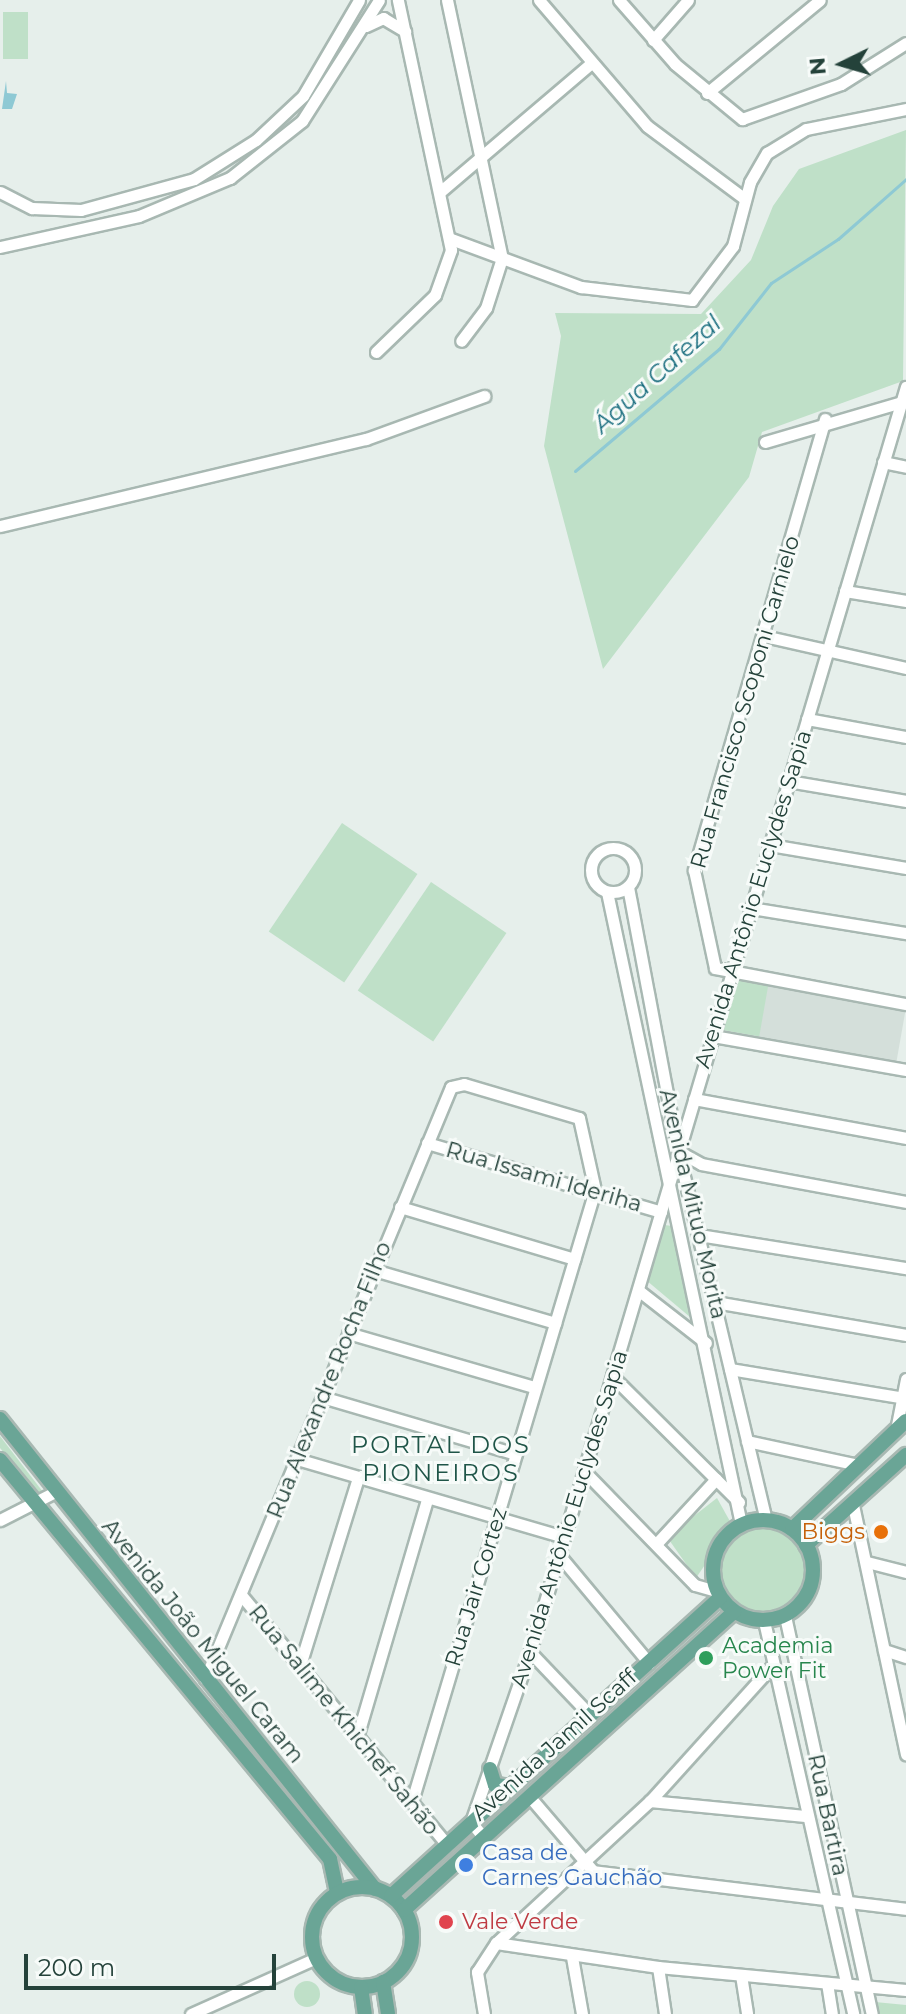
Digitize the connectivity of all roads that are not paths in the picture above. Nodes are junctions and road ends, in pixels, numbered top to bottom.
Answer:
1 (359, 0) edge
2 (379, 0) edge
3 (398, 0) edge
4 (447, 0) edge
5 (539, 0) edge
6 (619, 0) edge
7 (688, 0) edge
8 (820, 0) edge
9 (365, 26) junction
10 (405, 31) junction
11 (653, 40) junction
12 (906, 43) edge
13 (588, 66) junction
14 (707, 93) junction
15 (906, 109) edge
16 (483, 157) junction
17 (441, 191) junction
18 (0, 192) edge
19 (745, 199) junction
20 (451, 239) junction
21 (0, 247) edge
22 (502, 258) junction
23 (461, 341) dead end
24 (376, 352) dead end
25 (906, 387) edge
26 (484, 396) dead end
27 (904, 400) edge
28 (825, 419) junction
29 (765, 442) dead end
30 (883, 462) junction
31 (906, 467) edge
32 (0, 526) edge
33 (845, 591) junction
34 (906, 601) edge
35 (764, 636) junction
36 (828, 654) junction
37 (906, 668) edge
38 (807, 719) junction
39 (906, 737) edge
40 (788, 781) junction
41 (906, 801) edge
42 (770, 845) junction
43 (906, 868) edge
44 (628, 887) junction
45 (607, 892) junction
46 (751, 908) junction
47 (906, 933) edge
48 (731, 973) junction
49 (906, 1004) edge
50 (713, 1036) junction
51 (906, 1070) edge
52 (694, 1099) junction
53 (906, 1138) edge
54 (427, 1143) junction
55 (678, 1151) junction
56 (595, 1190) junction
57 (670, 1190) junction
58 (906, 1202) edge
59 (400, 1207) junction
60 (661, 1212) junction
61 (699, 1235) junction
62 (574, 1259) junction
63 (906, 1268) edge
64 (374, 1270) junction
65 (638, 1290) junction
66 (715, 1302) junction
67 (555, 1323) junction
68 (348, 1333) junction
69 (906, 1335) edge
70 (706, 1343) junction
71 (730, 1369) junction
72 (612, 1376) junction
73 (906, 1379) edge
74 (534, 1387) junction
75 (322, 1397) junction
76 (904, 1398) edge
77 (0, 1419) edge
78 (901, 1426) edge
79 (747, 1441) junction
80 (516, 1454) junction
81 (906, 1455) edge
82 (297, 1459) junction
83 (0, 1460) edge
84 (859, 1465) junction
85 (584, 1471) junction
86 (358, 1478) junction
87 (716, 1479) junction
88 (55, 1492) junction
89 (427, 1499) junction
90 (739, 1502) junction
91 (35, 1503) junction
92 (853, 1505) junction
93 (497, 1518) junction
94 (766, 1519) junction
95 (0, 1520) edge
96 (741, 1524) junction
97 (792, 1529) junction
98 (564, 1537) junction
99 (657, 1543) junction
100 (806, 1545) junction
101 (559, 1555) junction
102 (867, 1562) junction
103 (906, 1572) edge
104 (718, 1594) junction
105 (242, 1596) junction
106 (734, 1612) junction
107 (785, 1616) junction
108 (764, 1621) junction
109 (884, 1650) junction
110 (530, 1652) junction
111 (906, 1657) edge
112 (649, 1663) junction
113 (300, 1665) junction
114 (773, 1665) junction
115 (205, 1679) junction
116 (591, 1716) junction
117 (358, 1734) junction
118 (906, 1752) edge
119 (490, 1769) junction
120 (512, 1787) junction
121 (529, 1796) junction
122 (412, 1801) junction
123 (650, 1801) junction
124 (807, 1816) junction
125 (471, 1822) junction
126 (484, 1838) junction
127 (447, 1845) junction
128 (582, 1866) junction
129 (375, 1889) junction
130 (337, 1893) junction
131 (391, 1896) junction
132 (827, 1901) junction
133 (847, 1903) junction
134 (906, 1909) edge
135 (404, 1910) junction
136 (496, 1943) junction
137 (572, 1957) junction
138 (316, 1958) junction
139 (658, 1967) junction
140 (741, 1975) junction
141 (383, 1982) junction
142 (827, 1983) junction
143 (846, 1984) junction
144 (361, 1987) junction
145 (866, 1987) junction
146 (906, 1990) edge
147 (191, 2014) edge
148 (365, 2014) edge
149 (388, 2014) edge
150 (484, 2014) edge
151 (582, 2014) edge
152 (665, 2014) edge
153 (747, 2014) edge
154 (832, 2014) edge
155 (853, 2014) edge
156 (872, 2014) edge

1 - 18 street
2 - 9 street
3 - 10 street
4 - 16 street
5 - 13 street
6 - 11 street
7 - 11 street
8 - 14 street
9 - 10 street
9 - 21 street
10 - 17 street
11 - 14 street
12 - 14 street
13 - 16 street
13 - 19 street
15 - 19 street
16 - 17 street
16 - 22 street
17 - 20 street
19 - 22 street
20 - 22 street
20 - 24 street
22 - 23 street
25 - 27 street, Avenida Antônio Euclydes Sapia
26 - 32 street
27 - 28 street
27 - 30 street, Avenida Antônio Euclydes Sapia
28 - 29 street
28 - 35 street, Rua Francisco Scoponi Carnielo
30 - 31 street
30 - 33 street, Avenida Antônio Euclydes Sapia
33 - 34 street
33 - 36 street, Avenida Antônio Euclydes Sapia
35 - 36 street
35 - 48 street, Rua Francisco Scoponi Carnielo
36 - 37 street
36 - 38 street, Avenida Antônio Euclydes Sapia
38 - 39 street
38 - 40 street, Avenida Antônio Euclydes Sapia
40 - 41 street
40 - 42 street, Avenida Antônio Euclydes Sapia
42 - 43 street
42 - 46 street, Avenida Antônio Euclydes Sapia
44 - 45 street
44 - 45 street
44 - 55 street, Avenida Mituo Morita
45 - 57 street, Avenida Mituo Morita
46 - 47 street
46 - 48 street, Avenida Antônio Euclydes Sapia
48 - 49 street
48 - 50 street, Avenida Antônio Euclydes Sapia
50 - 51 street
50 - 52 street, Avenida Antônio Euclydes Sapia
52 - 53 street
52 - 55 street, Avenida Antônio Euclydes Sapia
54 - 56 street, Rua Issami Ideriha
54 - 56 street, Rua Alexandre Rocha Filho
54 - 59 street, Rua Alexandre Rocha Filho
55 - 57 street, Avenida Antônio Euclydes Sapia
55 - 58 street
55 - 61 street, Avenida Mituo Morita
56 - 60 street, Rua Issami Ideriha
56 - 62 street, Rua Jair Cortez
57 - 60 street, Avenida Antônio Euclydes Sapia
57 - 70 street, Avenida Mituo Morita
59 - 62 street
59 - 64 street, Rua Alexandre Rocha Filho
60 - 65 street, Avenida Antônio Euclydes Sapia
61 - 63 street
61 - 66 street, Avenida Mituo Morita
62 - 67 street, Rua Jair Cortez
64 - 67 street
64 - 68 street, Rua Alexandre Rocha Filho
65 - 70 street
65 - 72 street, Avenida Antônio Euclydes Sapia
66 - 69 street
66 - 71 street, Avenida Mituo Morita
67 - 74 street, Rua Jair Cortez
68 - 74 street
68 - 75 street, Rua Alexandre Rocha Filho
70 - 90 street, Avenida Mituo Morita
71 - 76 street
71 - 79 street, Avenida Mituo Morita
72 - 85 street, Avenida Antônio Euclydes Sapia
72 - 87 street
73 - 76 street
74 - 80 street, Rua Jair Cortez
75 - 80 street
75 - 82 street, Rua Alexandre Rocha Filho
76 - 78 street
77 - 88 main road, Avenida João Miguel Caram
78 - 84 main road
79 - 84 street
79 - 94 street, Avenida Mituo Morita
80 - 93 street, Rua Jair Cortez
81 - 92 main road
82 - 86 street
82 - 105 street, Rua Alexandre Rocha Filho
83 - 91 main road, Avenida João Miguel Caram
84 - 97 main road
85 - 98 street, Avenida Antônio Euclydes Sapia
85 - 99 street
86 - 89 street
86 - 113 street
87 - 90 street
87 - 99 street
88 - 91 street
88 - 115 main road, Avenida João Miguel Caram
89 - 93 street
89 - 117 street
90 - 96 street, Avenida Mituo Morita
91 - 95 street
91 - 130 main road, Avenida João Miguel Caram
92 - 100 main road
92 - 102 street
93 - 98 street
93 - 122 street, Rua Jair Cortez
94 - 96 main road
94 - 97 main road
96 - 104 main road
97 - 100 main road
98 - 101 street, Avenida Antônio Euclydes Sapia
99 - 104 street
100 - 107 main road
101 - 110 street, Avenida Antônio Euclydes Sapia
101 - 112 street
102 - 103 street
102 - 109 street
104 - 106 main road
104 - 112 main road, Avenida Jamil Scaff
105 - 113 street, Rua Salime Khichef Sahão
105 - 115 street, Rua Alexandre Rocha Filho
106 - 108 main road
106 - 121 main road, Avenida Jamil Scaff
107 - 108 main road
107 - 133 street, Rua Bartira
108 - 114 street, Rua Bartira
109 - 111 street
109 - 118 street
110 - 116 street
110 - 119 street, Avenida Antônio Euclydes Sapia
112 - 116 main road, Avenida Jamil Scaff
113 - 117 street, Rua Salime Khichef Sahão
114 - 123 street
114 - 124 street, Rua Bartira
115 - 129 main road, Avenida João Miguel Caram
116 - 120 main road, Avenida Jamil Scaff
117 - 122 street, Rua Salime Khichef Sahão
119 - 120 main road
119 - 125 street, Avenida Antônio Euclydes Sapia
120 - 125 main road, Avenida Jamil Scaff
121 - 126 main road, Avenida Jamil Scaff
121 - 128 street
122 - 127 street, Rua Salime Khichef Sahão
123 - 124 street
123 - 128 street
124 - 132 street, Rua Bartira
125 - 126 street
125 - 127 main road, Avenida Jamil Scaff
126 - 135 main road, Avenida Jamil Scaff
127 - 131 main road, Avenida Jamil Scaff
128 - 132 street
128 - 136 street
129 - 130 main road
129 - 131 main road
130 - 138 main road
131 - 135 main road
132 - 133 street
132 - 143 street, Rua Bartira
133 - 134 street
133 - 145 street, Rua Bartira
135 - 141 main road
136 - 137 street
136 - 150 street
137 - 139 street
137 - 151 street
138 - 144 main road
138 - 147 street
139 - 140 street
139 - 152 street
140 - 142 street
140 - 153 street
141 - 144 main road
141 - 149 main road
142 - 143 street
142 - 154 street
143 - 145 street
143 - 155 street, Rua Bartira
144 - 148 main road
145 - 146 street
145 - 156 street, Rua Bartira

